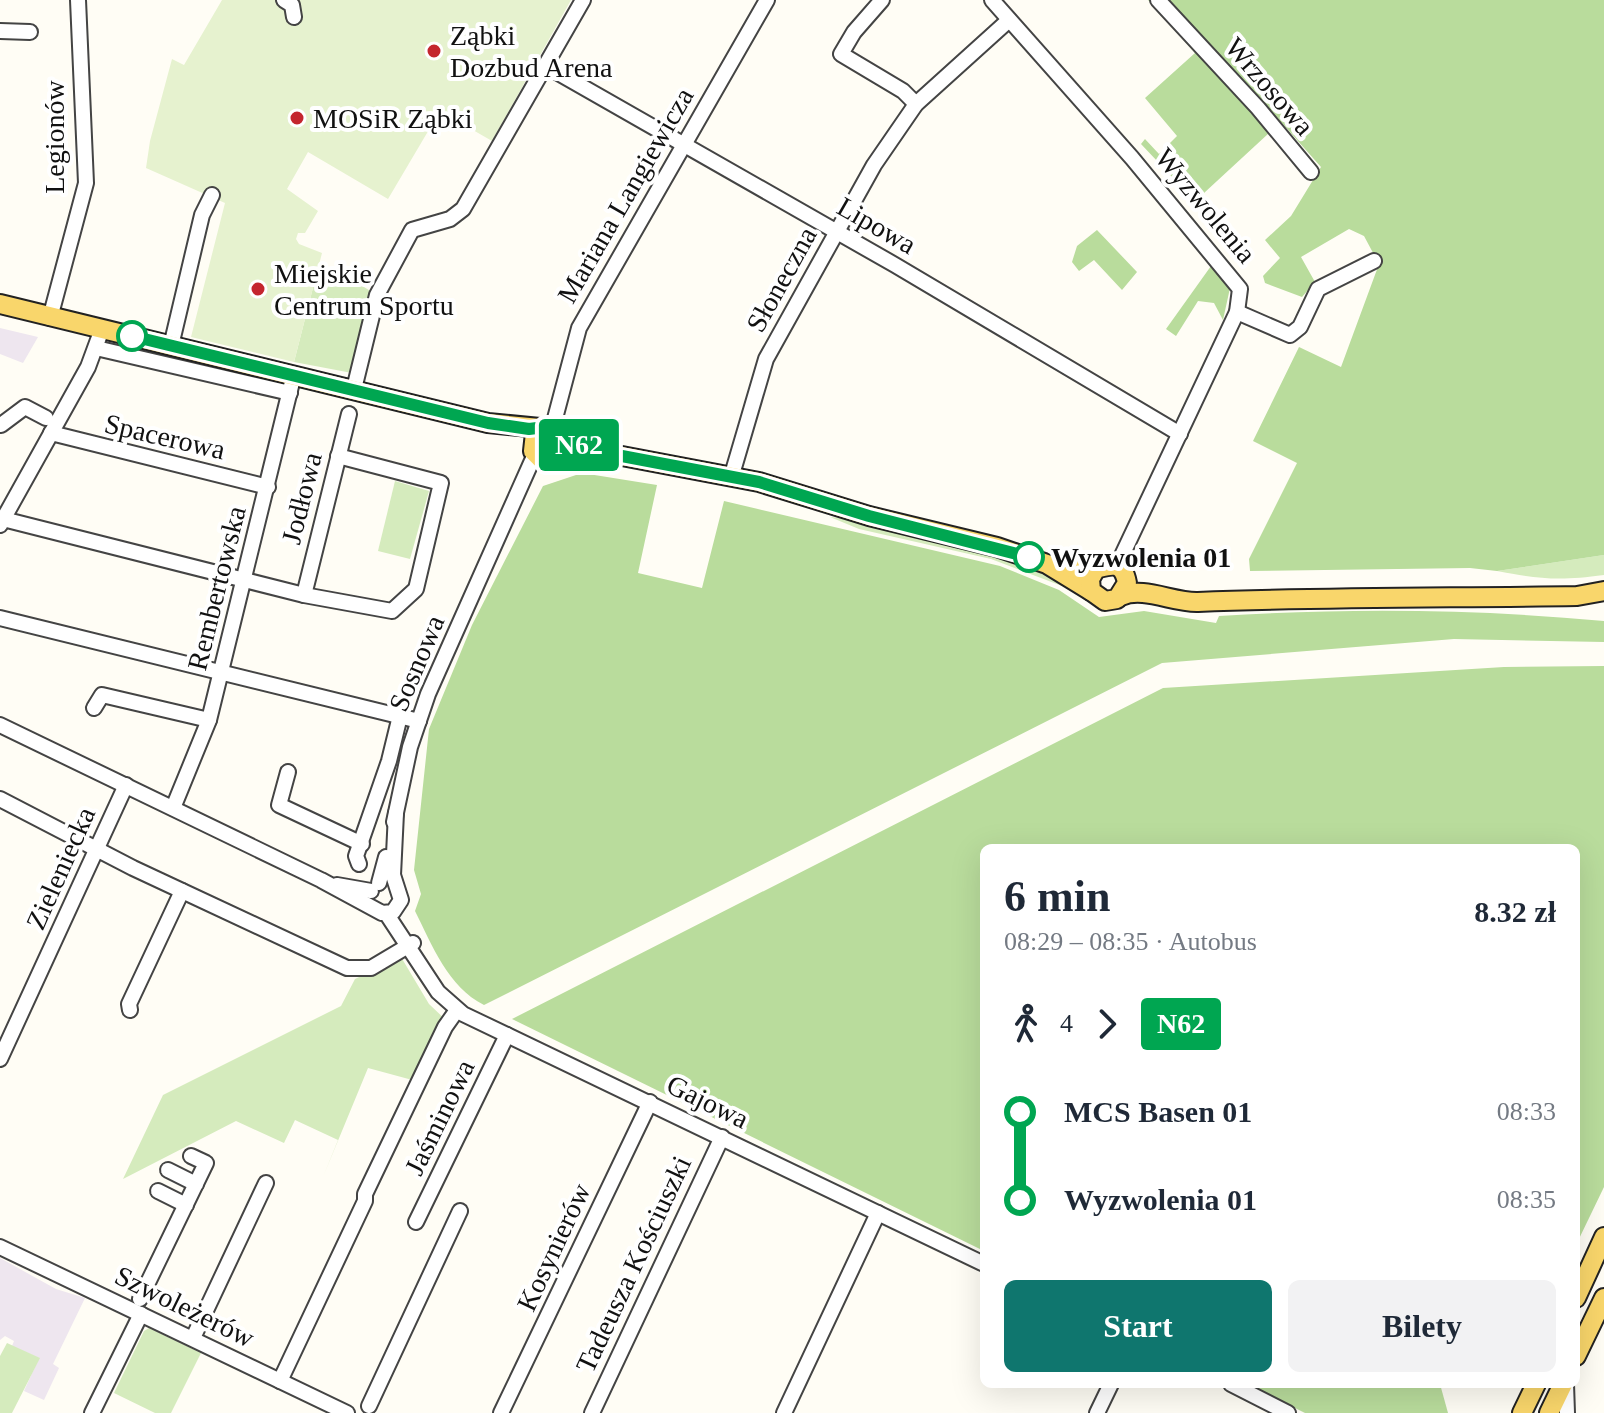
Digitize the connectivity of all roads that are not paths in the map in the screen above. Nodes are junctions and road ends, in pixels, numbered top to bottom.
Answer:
1 (78, 0) edge
2 (284, 0) edge
3 (583, 0) edge
4 (767, 0) edge
5 (882, 0) edge
6 (992, 0) edge
7 (1158, 0) edge
8 (294, 17) dead end
9 (1009, 20) junction
10 (0, 31) edge
11 (30, 32) dead end
12 (546, 66) junction
13 (916, 104) junction
14 (684, 145) junction
15 (1311, 172) dead end
16 (212, 195) dead end
17 (837, 233) junction
18 (1374, 261) dead end
19 (0, 304) edge
20 (1237, 312) junction
21 (50, 318) junction
22 (102, 329) junction
23 (171, 346) junction
24 (96, 348) junction
25 (294, 374) junction
26 (354, 389) junction
27 (290, 393) junction
28 (349, 414) dead end
29 (46, 418) dead end
30 (0, 425) edge
31 (51, 433) junction
32 (1180, 434) junction
33 (547, 444) junction
34 (338, 456) junction
35 (731, 478) junction
36 (268, 487) junction
37 (2, 522) edge
38 (1047, 564) junction
39 (1097, 567) junction
40 (1122, 572) junction
41 (245, 580) junction
42 (1091, 591) junction
43 (1604, 591) edge
44 (304, 595) junction
45 (1121, 596) junction
46 (1577, 596) junction
47 (1216, 600) junction
48 (1604, 600) edge
49 (0, 618) edge
50 (223, 671) junction
51 (94, 708) dead end
52 (400, 716) junction
53 (209, 720) junction
54 (419, 721) junction
55 (0, 725) edge
56 (288, 772) dead end
57 (126, 785) junction
58 (0, 799) edge
59 (173, 808) junction
60 (396, 813) junction
61 (362, 844) junction
62 (98, 848) junction
63 (359, 864) dead end
64 (396, 887) junction
65 (182, 891) junction
66 (374, 893) junction
67 (392, 910) junction
68 (410, 945) junction
69 (130, 1010) dead end
70 (457, 1010) junction
71 (507, 1035) junction
72 (0, 1059) edge
73 (650, 1102) junction
74 (722, 1137) junction
75 (191, 1156) dead end
76 (168, 1170) dead end
77 (266, 1183) dead end
78 (196, 1184) junction
79 (158, 1191) dead end
80 (186, 1205) junction
81 (460, 1211) dead end
82 (878, 1213) junction
83 (416, 1222) dead end
84 (1604, 1237) edge
85 (0, 1247) edge
86 (980, 1262) edge
87 (1580, 1289) edge
88 (1604, 1298) edge
89 (141, 1307) junction
90 (193, 1338) junction
91 (1580, 1348) edge
92 (280, 1381) junction
93 (1109, 1388) edge
94 (1239, 1388) edge
95 (1534, 1388) edge
96 (1562, 1388) edge
97 (1564, 1388) edge
98 (369, 1406) dead end
99 (92, 1413) edge
100 (347, 1413) edge
101 (501, 1413) edge
102 (592, 1413) edge
103 (784, 1413) edge
104 (1097, 1413) edge
105 (1288, 1413) edge
106 (1522, 1413) edge
107 (1549, 1413) edge
108 (1567, 1413) edge

1 - 21 street, Legionów
2 - 8 street
3 - 12 street
4 - 14 street, Mariana Langiewicza
5 - 13 street
6 - 9 street, Wyzwolenia
7 - 15 street, Wrzosowa
9 - 13 street, Słoneczna
9 - 20 street, Wyzwolenia
10 - 11 street
12 - 14 street, Lipowa
12 - 26 street
13 - 17 street, Słoneczna
14 - 17 street, Lipowa
14 - 33 street, Mariana Langiewicza
16 - 23 street
17 - 32 street, Lipowa
17 - 35 street, Słoneczna
18 - 20 street
19 - 21 main road
20 - 32 street
21 - 22 main road
22 - 23 main road
22 - 24 street
23 - 25 main road
24 - 27 street
24 - 31 street
25 - 26 main road
25 - 27 street, Rembertowska
26 - 33 main road
27 - 36 street, Rembertowska
28 - 34 street, Jodłowa
29 - 30 street
31 - 36 street, Spacerowa
31 - 37 street
32 - 40 street
33 - 35 main road
33 - 54 street, Sosnowa
34 - 44 street, Jodłowa
34 - 44 street
35 - 38 main road
36 - 41 street, Rembertowska
37 - 41 street
38 - 39 main road
38 - 42 main road
39 - 40 main road
39 - 42 main road
40 - 45 main road
40 - 47 main road
41 - 44 street
41 - 50 street, Rembertowska
42 - 45 main road
43 - 46 main road
45 - 47 main road
46 - 47 main road
46 - 48 main road
49 - 50 street
50 - 52 street
50 - 53 street, Rembertowska
51 - 53 street
52 - 54 street
52 - 61 street, Sosnowa
53 - 59 street, Rembertowska
54 - 60 street, Sosnowa
55 - 57 street
56 - 61 street
57 - 59 street
57 - 62 street, Zieleniecka
58 - 62 street
59 - 66 street
60 - 64 street, Sosnowa
60 - 66 street, Sosnowa
61 - 63 street, Sosnowa
62 - 65 street
62 - 72 street, Zieleniecka
64 - 66 street
64 - 67 street, Sosnowa
65 - 68 street
65 - 69 street
66 - 67 street
67 - 68 street, Gajowa
68 - 70 street, Gajowa
70 - 71 street, Gajowa
70 - 92 street
71 - 73 street, Gajowa
71 - 83 street, Jaśminowa
73 - 74 street, Gajowa
73 - 101 street, Kosynierów
74 - 82 street, Gajowa
74 - 102 street, Tadeusza Kościuszki
75 - 78 street
76 - 78 street
77 - 90 street
78 - 80 street
79 - 80 street
80 - 89 street
81 - 98 street
82 - 86 street, Gajowa
82 - 103 street
84 - 87 main road
85 - 89 street, Szwoleżerów
88 - 91 main road
89 - 90 street, Szwoleżerów
89 - 99 street
90 - 92 street, Szwoleżerów
92 - 100 street, Szwoleżerów
93 - 104 street
94 - 105 street
95 - 106 main road
96 - 107 main road
97 - 108 street

